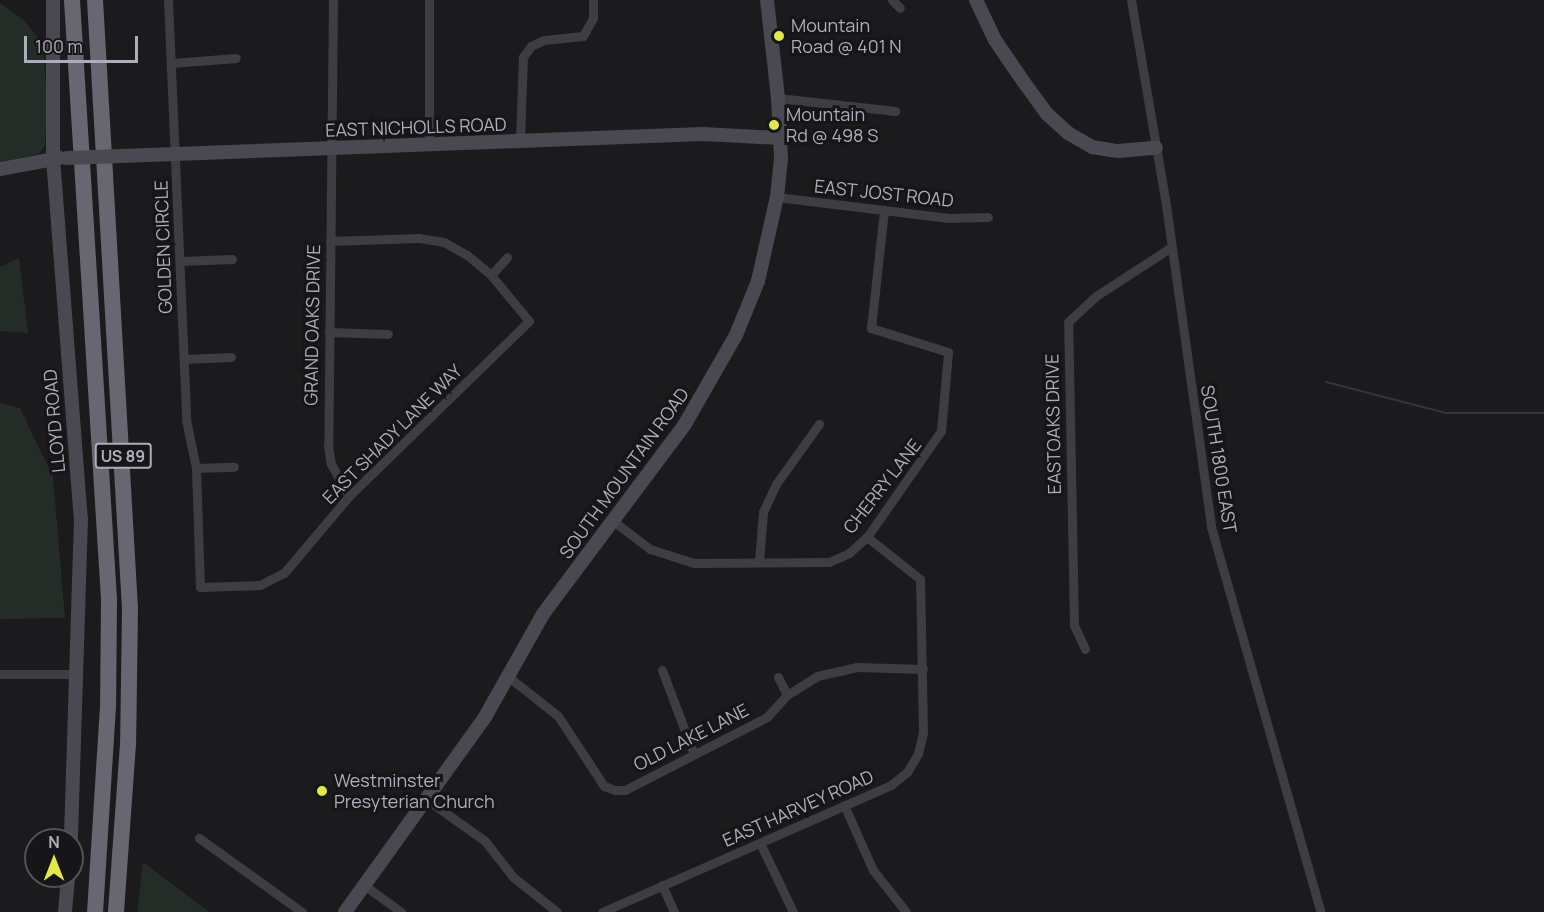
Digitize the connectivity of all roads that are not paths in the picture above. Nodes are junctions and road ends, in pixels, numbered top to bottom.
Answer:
1 (53, 0) edge
2 (72, 0) edge
3 (94, 0) edge
4 (168, 0) edge
5 (333, 0) edge
6 (429, 0) edge
7 (592, 0) edge
8 (767, 0) edge
9 (892, 0) edge
10 (976, 0) edge
11 (1131, 0) edge
12 (900, 8) dead end
13 (236, 58) dead end
14 (172, 63) junction
15 (778, 98) junction
16 (895, 111) dead end
17 (780, 138) junction
18 (520, 141) junction
19 (429, 144) junction
20 (331, 148) junction
21 (1156, 148) junction
22 (176, 154) junction
23 (60, 158) junction
24 (0, 168) edge
25 (777, 197) junction
26 (884, 210) junction
27 (988, 217) dead end
28 (330, 241) junction
29 (1170, 248) junction
30 (507, 257) dead end
31 (232, 259) dead end
32 (181, 261) junction
33 (491, 275) junction
34 (329, 332) junction
35 (388, 334) dead end
36 (231, 357) dead end
37 (184, 359) junction
38 (819, 424) dead end
39 (234, 467) dead end
40 (196, 468) junction
41 (197, 492) joint
42 (349, 496) junction
43 (613, 521) junction
44 (867, 537) junction
45 (759, 562) junction
46 (1084, 649) dead end
47 (923, 669) junction
48 (662, 670) dead end
49 (0, 674) edge
50 (78, 674) junction
51 (778, 677) dead end
52 (510, 678) junction
53 (787, 695) junction
54 (693, 752) junction
55 (426, 799) junction
56 (844, 805) junction
57 (72, 828) edge
58 (199, 838) dead end
59 (760, 843) junction
60 (364, 885) junction
61 (662, 885) junction
62 (67, 888) edge
63 (65, 912) edge
64 (95, 912) edge
65 (116, 912) edge
66 (303, 912) edge
67 (345, 912) edge
68 (401, 912) edge
69 (557, 912) edge
70 (602, 912) edge
71 (674, 912) edge
72 (793, 912) edge
73 (906, 912) edge
74 (1321, 912) edge

1 - 23 street, LLOYD ROAD
2 - 64 highway, US 89
3 - 65 highway, US 89
4 - 14 street, GOLDEN CIRCLE
5 - 20 street, GRAND OAKS DRIVE
6 - 19 street
7 - 18 street
8 - 15 street, SOUTH MOUNTAIN ROAD
9 - 12 street
10 - 21 street
11 - 21 street, SOUTH 1800 EAST
13 - 14 street
14 - 22 street, GOLDEN CIRCLE
15 - 16 street
15 - 17 street, SOUTH MOUNTAIN ROAD
17 - 18 street, EAST NICHOLLS ROAD
17 - 25 street, SOUTH MOUNTAIN ROAD
18 - 19 street, EAST NICHOLLS ROAD
19 - 20 street, EAST NICHOLLS ROAD
20 - 22 street, EAST NICHOLLS ROAD
20 - 28 street, GRAND OAKS DRIVE
21 - 29 street, SOUTH 1800 EAST
22 - 23 street, EAST NICHOLLS ROAD, bridge
22 - 32 street, GOLDEN CIRCLE
23 - 24 street, EAST NICHOLLS ROAD
23 - 50 street, LLOYD ROAD
25 - 26 street, EAST JOST ROAD
25 - 43 street, SOUTH MOUNTAIN ROAD
26 - 27 street, EAST JOST ROAD
26 - 44 street, CHERRY LANE
28 - 33 street
28 - 34 street, GRAND OAKS DRIVE
29 - 46 street, EASTOAKS DRIVE
29 - 74 street, SOUTH 1800 EAST
30 - 33 street
31 - 32 street
32 - 37 street, GOLDEN CIRCLE
33 - 42 street, EAST SHADY LANE WAY
34 - 35 street
34 - 42 street, GRAND OAKS DRIVE
36 - 37 street
37 - 40 street, GOLDEN CIRCLE
38 - 45 street
39 - 40 street
40 - 41 street, GOLDEN CIRCLE
41 - 42 street, EAST SHADY LANE WAY
43 - 45 street, CHERRY LANE
43 - 52 street, SOUTH MOUNTAIN ROAD
44 - 45 street, CHERRY LANE
44 - 47 street, EAST HARVEY ROAD
47 - 53 street, OLD LAKE LANE
47 - 56 street, EAST HARVEY ROAD
48 - 54 street
49 - 50 street
50 - 57 street, LLOYD ROAD
51 - 53 street
52 - 54 street, OLD LAKE LANE
52 - 55 street, SOUTH MOUNTAIN ROAD
53 - 54 street, OLD LAKE LANE
55 - 60 street, SOUTH MOUNTAIN ROAD
55 - 69 street
56 - 59 street, EAST HARVEY ROAD
56 - 73 street
58 - 66 street
59 - 61 street, EAST HARVEY ROAD
59 - 72 street
60 - 67 street, SOUTH MOUNTAIN ROAD
60 - 68 street
61 - 70 street, EAST HARVEY ROAD
61 - 71 street
62 - 63 street

